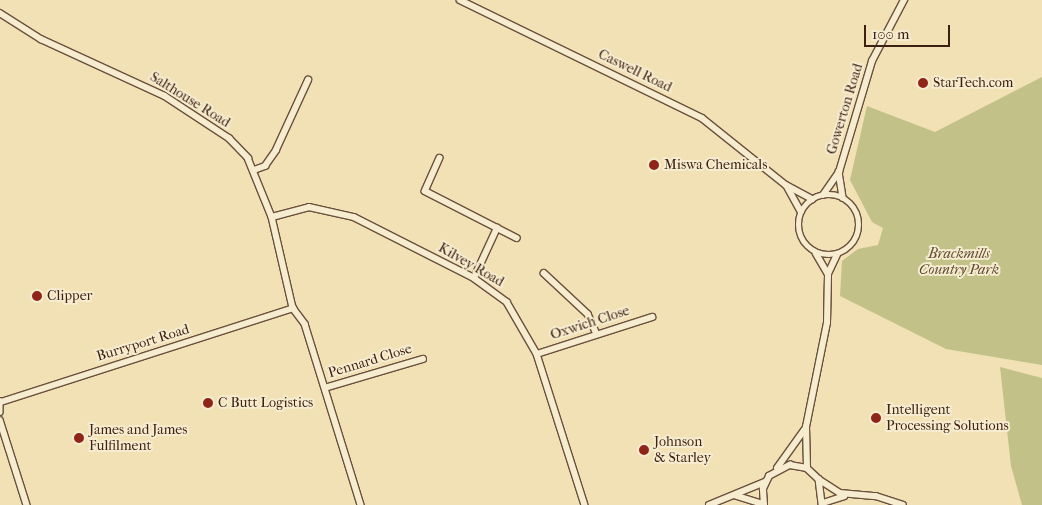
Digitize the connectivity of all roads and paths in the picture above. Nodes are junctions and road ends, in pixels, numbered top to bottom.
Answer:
1 (460, 0) edge
2 (904, 0) edge
3 (0, 13) edge
4 (308, 80) dead end
5 (440, 158) dead end
6 (254, 170) junction
7 (839, 172) junction
8 (786, 185) junction
9 (823, 195) junction
10 (843, 198) junction
11 (812, 199) junction
12 (802, 212) junction
13 (272, 217) junction
14 (498, 228) junction
15 (516, 238) dead end
16 (816, 252) junction
17 (837, 254) junction
18 (544, 273) dead end
19 (828, 274) junction
20 (474, 278) junction
21 (293, 308) junction
22 (652, 317) dead end
23 (597, 334) junction
24 (537, 354) junction
25 (423, 358) dead end
26 (325, 388) junction
27 (0, 402) edge
28 (0, 412) edge
29 (0, 420) edge
30 (806, 427) junction
31 (807, 468) junction
32 (774, 472) junction
33 (818, 479) junction
34 (765, 482) junction
35 (851, 494) junction
36 (737, 496) junction
37 (822, 504) edge
38 (27, 505) edge
39 (361, 505) edge
40 (585, 505) edge
41 (709, 505) edge
42 (764, 505) edge
43 (903, 505) edge

1 - 8 street, Caswell Road
2 - 7 street, Gowerton Road
3 - 6 street, Salthouse Road
4 - 6 street
5 - 14 street
6 - 13 street, Salthouse Road
7 - 9 street, Gowerton Road
7 - 10 street, Gowerton Road
8 - 11 street, Caswell Road
8 - 12 street, Caswell Road
9 - 10 street
9 - 11 street
10 - 17 street
11 - 12 street
12 - 16 street
13 - 20 street, Kilvey Road
13 - 21 street, Salthouse Road
14 - 15 street
14 - 20 street
16 - 17 street
16 - 19 street
17 - 19 street
18 - 23 street
19 - 30 street
20 - 24 street, Kilvey Road
21 - 26 street, Salthouse Road
21 - 27 street, Burryport Road
22 - 23 street, Oxwich Close
23 - 24 street, Oxwich Close
24 - 40 street, Kilvey Road
25 - 26 street, Pennard Close
26 - 39 street, Salthouse Road
27 - 28 street
29 - 38 street
30 - 31 street
30 - 32 street
31 - 32 street
31 - 33 street
32 - 34 street
33 - 35 street
33 - 37 street
34 - 36 street
34 - 42 street
35 - 37 street
35 - 43 street
36 - 41 street
36 - 42 street

